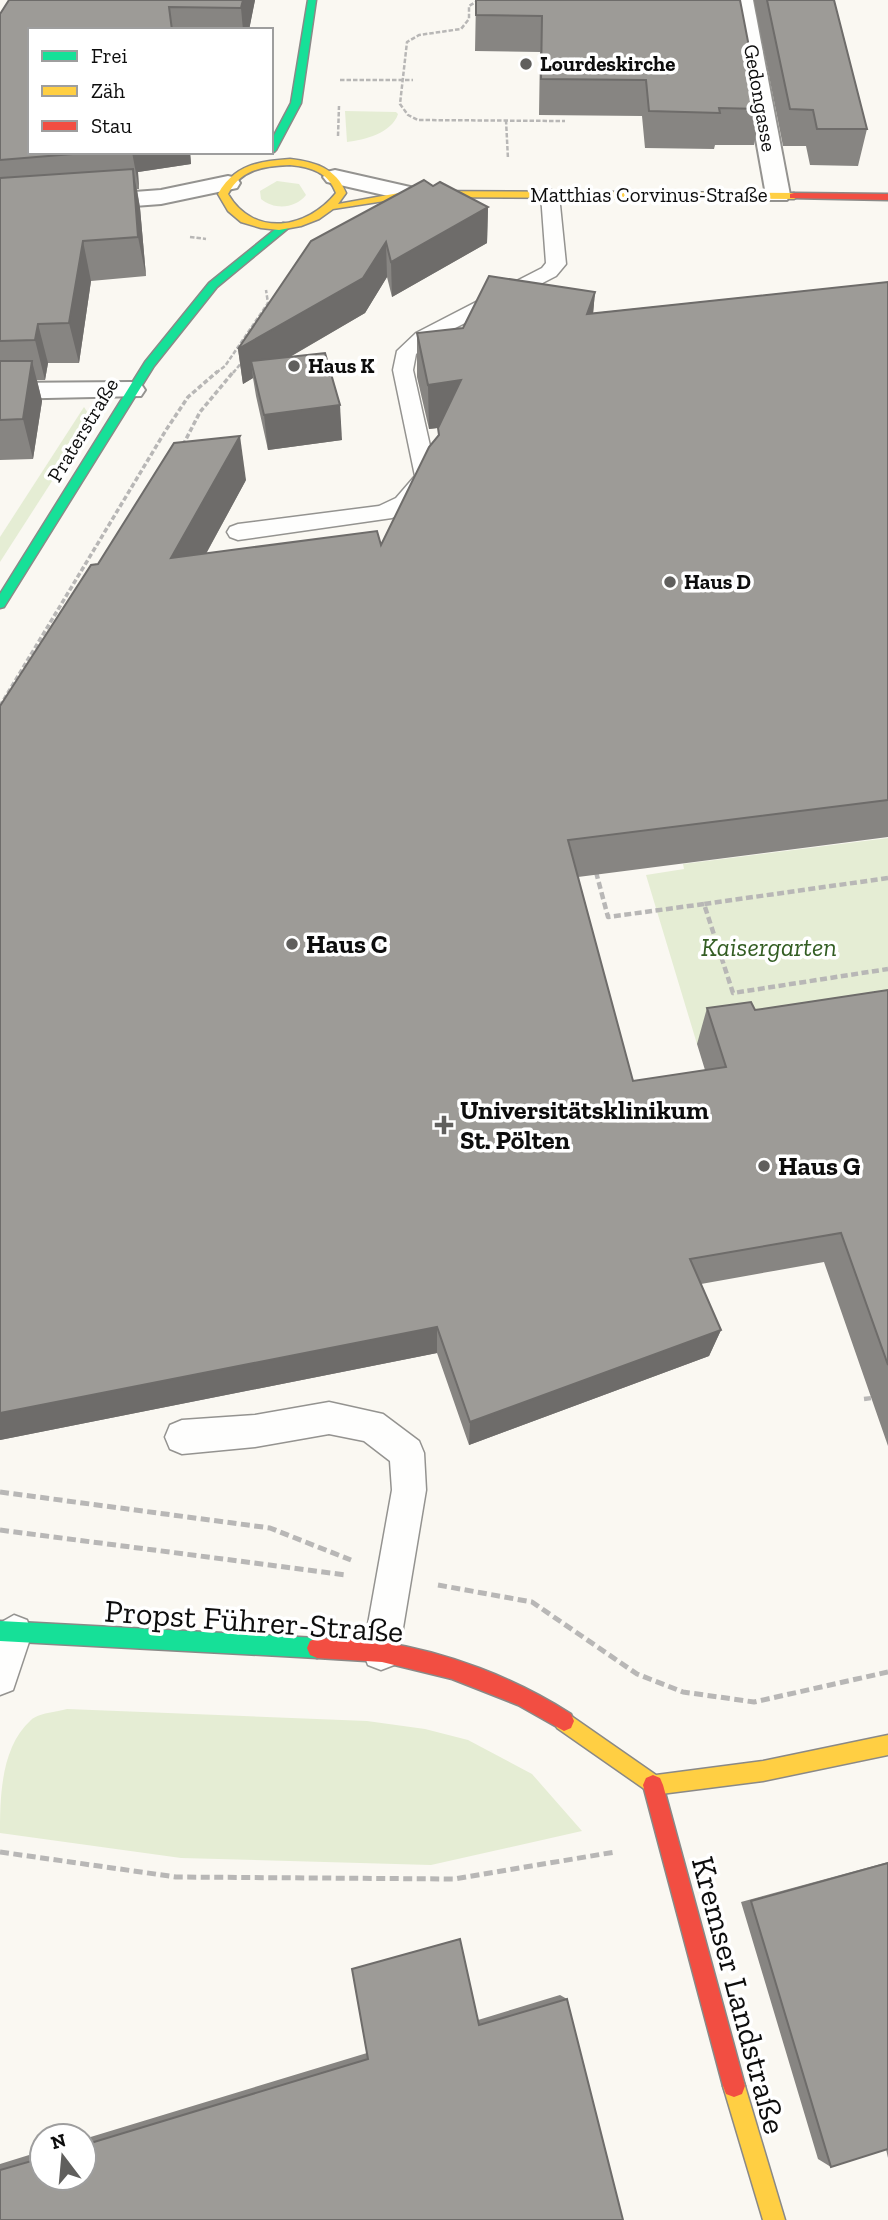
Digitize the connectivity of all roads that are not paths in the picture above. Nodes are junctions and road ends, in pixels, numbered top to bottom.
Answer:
1 (312, 0) edge
2 (743, 0) edge
3 (296, 103) junction
4 (304, 126) dead end
5 (310, 144) dead end
6 (273, 147) edge
7 (269, 155) edge
8 (325, 172) junction
9 (410, 194) junction
10 (550, 194) junction
11 (778, 195) junction
12 (888, 197) edge
13 (229, 200) junction
14 (335, 207) junction
15 (0, 209) edge
16 (287, 225) junction
17 (224, 240) road end
18 (219, 263) dead end
19 (213, 285) junction
20 (131, 390) junction
21 (0, 391) edge
22 (238, 532) dead end
23 (0, 604) edge
24 (182, 1437) dead end
25 (7, 1632) edge
26 (381, 1652) junction
27 (0, 1677) edge
28 (888, 1745) edge
29 (653, 1785) junction
30 (774, 2220) edge

1 - 3 main road
2 - 11 street, Gedongasse
3 - 4 main road
3 - 6 main road
5 - 8 main road
7 - 8 main road
7 - 13 main road
8 - 9 street, Matthias Corvinus-Straße
8 - 14 main road
9 - 10 main road, Matthias Corvinus-Straße
9 - 14 main road, Matthias Corvinus-Straße
10 - 11 main road, Matthias Corvinus-Straße
10 - 22 lane
11 - 12 main road, Matthias Corvinus-Straße
13 - 15 street
13 - 16 main road
13 - 17 main road
14 - 16 main road, Matthias Corvinus-Straße
16 - 19 main road, Praterstraße
18 - 19 main road, Praterstraße
19 - 20 main road, Praterstraße
20 - 21 street
20 - 23 main road, Praterstraße
24 - 26 lane
25 - 26 main road, Propst Führer-Straße
25 - 27 lane
26 - 29 main road, Propst Führer-Straße
28 - 29 main road
29 - 30 main road, Kremser Landstraße

